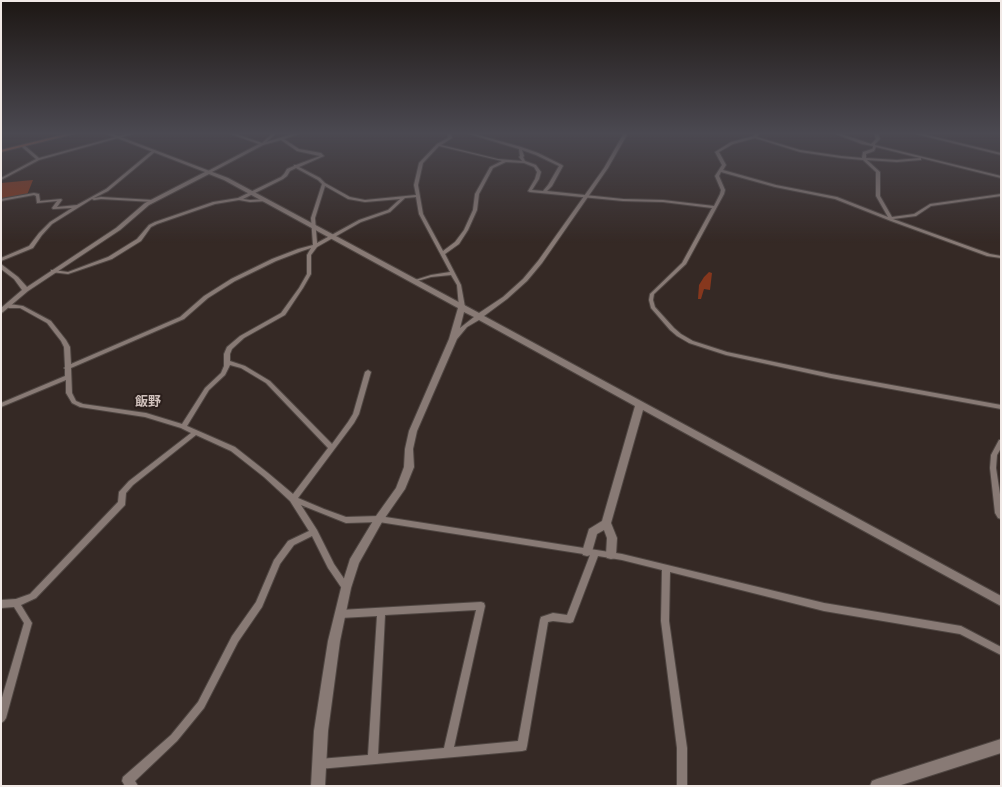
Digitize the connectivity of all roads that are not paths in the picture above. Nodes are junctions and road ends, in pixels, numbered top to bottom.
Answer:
1 (18, 170) edge
2 (131, 170) edge
3 (203, 170) edge
4 (213, 170) edge
5 (288, 170) edge
6 (302, 170) edge
7 (419, 170) edge
8 (490, 170) edge
9 (537, 170) edge
10 (559, 170) edge
11 (605, 170) edge
12 (722, 170) joint
13 (876, 170) edge
14 (969, 170) edge
15 (209, 172) junction
16 (1001, 177) edge
17 (1, 179) edge
18 (324, 184) junction
19 (544, 192) junction
20 (253, 193) junction
21 (1001, 194) edge
22 (418, 196) junction
23 (587, 196) junction
24 (403, 198) junction
25 (239, 199) junction
26 (1, 200) edge
27 (87, 200) junction
28 (266, 200) junction
29 (153, 201) junction
30 (80, 206) junction
31 (714, 207) junction
32 (891, 219) junction
33 (313, 226) junction
34 (332, 236) junction
35 (315, 246) junction
36 (442, 254) junction
37 (1001, 257) edge
38 (1, 260) edge
39 (1, 266) edge
40 (53, 271) junction
41 (453, 273) junction
42 (414, 281) junction
43 (26, 290) junction
44 (9, 306) junction
45 (462, 307) junction
46 (1, 311) edge
47 (479, 316) junction
48 (453, 339) junction
49 (227, 362) junction
50 (67, 368) junction
51 (368, 372) dead end
52 (67, 377) junction
53 (640, 404) junction
54 (1, 405) edge
55 (1001, 407) edge
56 (184, 427) junction
57 (196, 432) junction
58 (1001, 442) edge
59 (332, 448) junction
60 (293, 499) junction
61 (1001, 516) edge
62 (379, 519) junction
63 (606, 523) junction
64 (314, 532) junction
65 (591, 552) junction
66 (611, 555) junction
67 (666, 568) junction
68 (346, 588) junction
69 (1001, 601) edge
70 (16, 603) junction
71 (1, 604) edge
72 (381, 612) junction
73 (340, 614) junction
74 (1001, 651) edge
75 (1, 718) edge
76 (1001, 746) edge
77 (448, 752) junction
78 (373, 759) junction
79 (319, 764) junction
80 (133, 786) edge
81 (318, 786) edge
82 (682, 786) edge
83 (877, 786) edge

1 - 17 street
2 - 27 street
3 - 15 street
4 - 15 street
5 - 20 street
6 - 18 street
7 - 22 street
8 - 36 street
9 - 19 street
10 - 19 street
11 - 23 street
12 - 31 street
12 - 32 street
13 - 32 street
14 - 16 street
15 - 20 street
15 - 29 street
18 - 24 street
18 - 33 street
19 - 23 street
20 - 25 street
20 - 28 street
21 - 32 street
22 - 24 street
22 - 36 street
23 - 31 street
23 - 47 street
24 - 34 street
25 - 28 street
25 - 40 street
26 - 30 street
27 - 29 street
27 - 30 street
28 - 33 street
29 - 40 street
30 - 38 street
31 - 55 street
32 - 37 street
33 - 34 street
33 - 35 street
34 - 35 street
34 - 42 street
35 - 49 street
35 - 50 street
36 - 41 street
39 - 43 street
40 - 43 street
41 - 42 street
41 - 45 street
42 - 45 street
43 - 44 street
44 - 46 street
44 - 50 street
45 - 47 street
45 - 48 street
47 - 48 street
47 - 53 street
48 - 62 street
49 - 56 street
49 - 59 street
50 - 52 street
51 - 59 street
52 - 54 street
52 - 56 street
53 - 63 street
53 - 69 street
56 - 57 street
57 - 60 street
57 - 70 street
58 - 61 street
59 - 60 street
60 - 62 street
60 - 64 street
62 - 65 street
62 - 68 street
63 - 65 street
63 - 66 street
64 - 68 street
64 - 80 street
65 - 66 street
65 - 77 street
66 - 67 street
67 - 74 street
67 - 82 street
68 - 73 street
70 - 71 street
70 - 75 street
72 - 73 street
72 - 77 street
72 - 78 street
73 - 79 street
76 - 83 street
77 - 78 street
78 - 79 street
79 - 81 street

